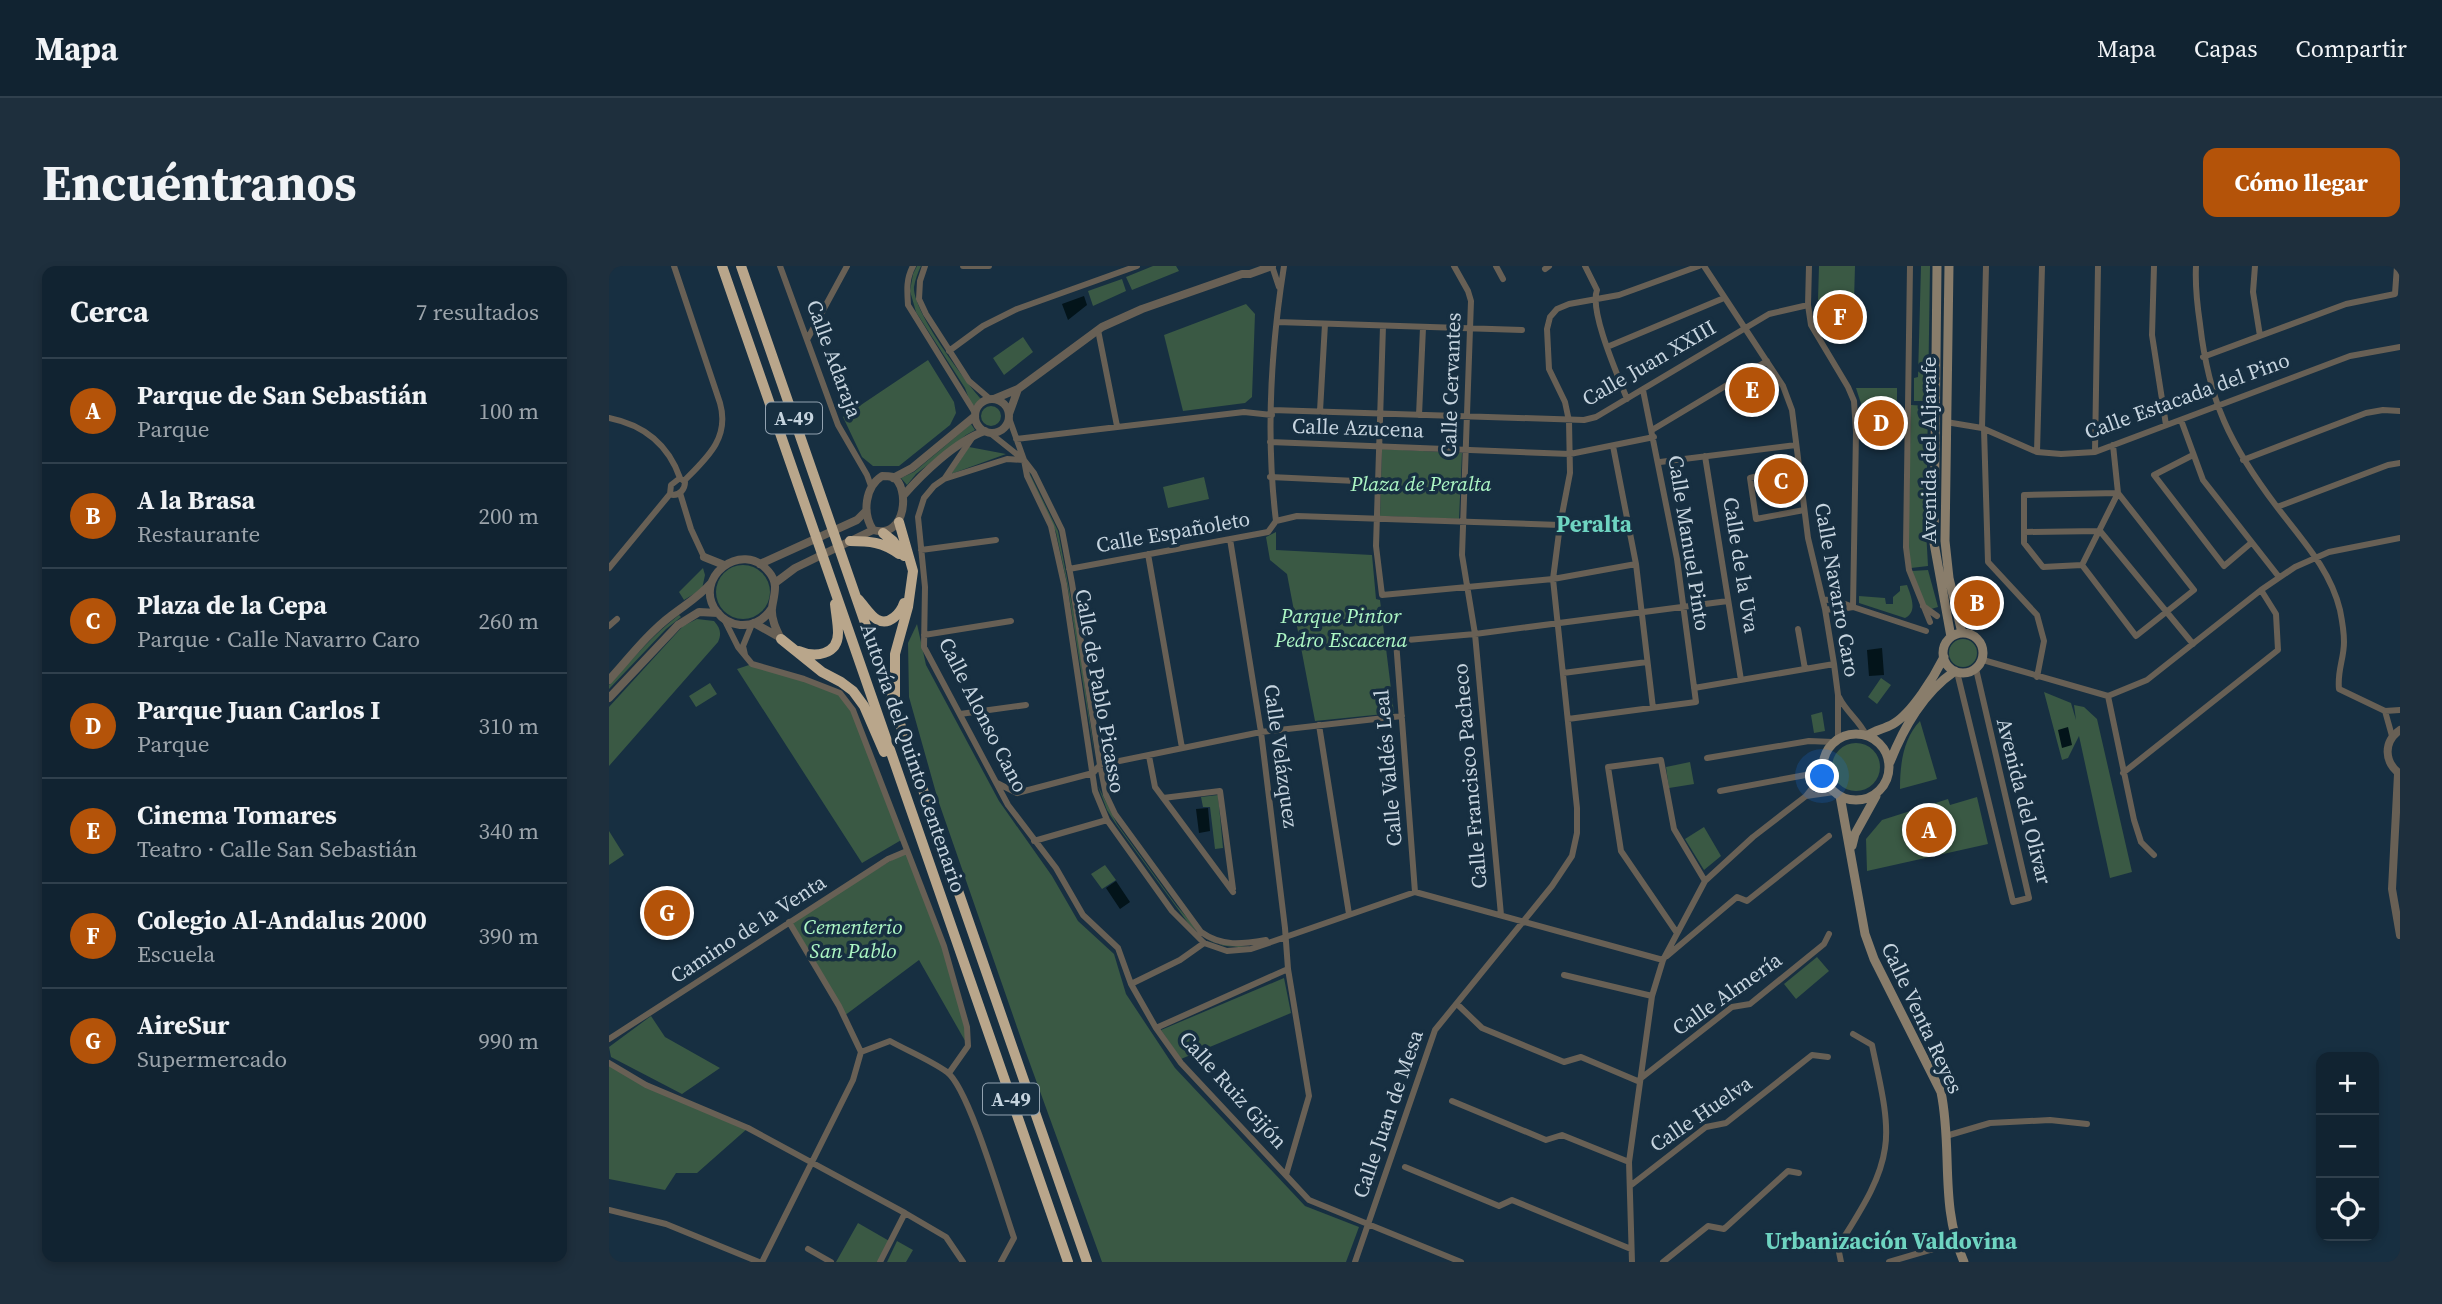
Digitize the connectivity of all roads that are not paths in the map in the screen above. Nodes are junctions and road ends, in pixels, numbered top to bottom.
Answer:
1 (674, 266) edge
2 (722, 266) edge
3 (741, 266) edge
4 (780, 266) edge
5 (847, 266) edge
6 (913, 266) edge
7 (925, 266) edge
8 (963, 266) edge
9 (989, 266) edge
10 (1137, 266) edge
11 (1249, 266) edge
12 (1272, 266) edge
13 (1284, 266) edge
14 (1454, 266) edge
15 (1496, 266) edge
16 (1585, 266) edge
17 (1702, 266) edge
18 (1809, 266) edge
19 (1910, 266) edge
20 (1937, 266) edge
21 (1949, 266) edge
22 (1986, 266) edge
23 (2042, 266) edge
24 (2098, 266) edge
25 (2154, 266) edge
26 (2196, 266) edge
27 (2255, 266) edge
28 (2397, 266) edge
29 (1242, 274) junction
30 (1503, 279) dead end
31 (1280, 290) junction
32 (1724, 298) junction
33 (1593, 299) junction
34 (1808, 305) junction
35 (1277, 322) junction
36 (1325, 324) junction
37 (1383, 326) junction
38 (1423, 328) junction
39 (1745, 328) junction
40 (1098, 330) junction
41 (1471, 330) junction
42 (1522, 330) dead end
43 (2260, 336) junction
44 (807, 338) junction
45 (1607, 347) junction
46 (2400, 347) edge
47 (949, 351) junction
48 (2203, 357) junction
49 (1767, 360) junction
50 (1018, 388) junction
51 (1643, 390) junction
52 (1627, 398) junction
53 (992, 399) junction
54 (2216, 406) junction
55 (1319, 411) junction
56 (2400, 411) edge
57 (1272, 412) junction
58 (1380, 414) junction
59 (975, 415) junction
60 (1419, 415) junction
61 (1009, 416) junction
62 (1468, 417) junction
63 (609, 418) edge
64 (2181, 420) junction
65 (1569, 421) junction
66 (1945, 422) junction
67 (2166, 425) junction
68 (1117, 426) junction
69 (1983, 428) junction
70 (987, 432) junction
71 (1653, 434) junction
72 (972, 438) junction
73 (1016, 439) junction
74 (1270, 442) junction
75 (1796, 445) junction
76 (2113, 445) junction
77 (1379, 446) junction
78 (1613, 446) junction
79 (1467, 450) junction
80 (2038, 452) junction
81 (2095, 452) junction
82 (1570, 454) junction
83 (2193, 455) junction
84 (1705, 456) junction
85 (1024, 460) junction
86 (2243, 460) junction
87 (1660, 462) junction
88 (859, 463) junction
89 (2400, 463) edge
90 (1762, 475) dead end
91 (881, 476) junction
92 (1271, 477) junction
93 (893, 478) junction
94 (682, 479) junction
95 (944, 479) junction
96 (1378, 482) junction
97 (871, 486) junction
98 (680, 493) junction
99 (2118, 493) junction
100 (670, 494) junction
101 (903, 496) junction
102 (2277, 507) junction
103 (1804, 510) junction
104 (866, 511) junction
105 (1376, 519) junction
106 (1276, 521) junction
107 (899, 522) junction
108 (1464, 523) junction
109 (1560, 526) junction
110 (2100, 531) junction
111 (878, 532) junction
112 (2024, 532) junction
113 (2400, 538) edge
114 (1230, 539) junction
115 (996, 540) dead end
116 (850, 541) junction
117 (2251, 543) junction
118 (921, 550) junction
119 (1149, 554) junction
120 (2316, 556) junction
121 (704, 557) junction
122 (904, 557) junction
123 (760, 564) junction
124 (1636, 564) junction
125 (724, 565) junction
126 (2082, 565) junction
127 (609, 568) edge
128 (1069, 569) junction
129 (2279, 577) junction
130 (713, 579) junction
131 (1553, 579) junction
132 (775, 583) junction
133 (1468, 588) junction
134 (834, 590) junction
135 (2261, 590) junction
136 (856, 597) junction
137 (1823, 599) junction
138 (1728, 601) junction
139 (1921, 605) junction
140 (1853, 607) junction
141 (772, 608) junction
142 (1683, 608) junction
143 (1825, 609) junction
144 (1642, 613) junction
145 (2168, 613) junction
146 (721, 616) junction
147 (1937, 616) dead end
148 (617, 619) dead end
149 (1010, 621) dead end
150 (1930, 622) dead end
151 (753, 624) junction
152 (1556, 624) junction
153 (609, 626) edge
154 (1798, 629) dead end
155 (1926, 631) dead end
156 (1962, 633) junction
157 (1475, 634) junction
158 (924, 635) junction
159 (1951, 637) junction
160 (781, 639) junction
161 (2193, 644) junction
162 (793, 649) junction
163 (1944, 657) junction
164 (746, 660) junction
165 (1983, 660) junction
166 (1647, 662) junction
167 (1834, 664) junction
168 (1805, 669) junction
169 (1976, 669) junction
170 (1956, 672) junction
171 (1563, 673) junction
172 (2037, 677) junction
173 (609, 680) edge
174 (1741, 680) junction
175 (1694, 688) junction
176 (1838, 695) junction
177 (2108, 696) junction
178 (609, 698) edge
179 (1026, 705) dead end
180 (1653, 708) junction
181 (895, 710) junction
182 (2400, 710) edge
183 (2385, 711) junction
184 (960, 714) junction
185 (1402, 716) junction
186 (1567, 719) junction
187 (1319, 725) junction
188 (2400, 730) edge
189 (1261, 732) junction
190 (1867, 735) junction
191 (2392, 736) junction
192 (1835, 740) junction
193 (1182, 748) junction
194 (1149, 756) junction
195 (1707, 758) dead end
196 (1889, 763) junction
197 (1100, 765) junction
198 (1823, 772) junction
199 (1093, 774) junction
200 (2123, 774) junction
201 (2399, 774) edge
202 (997, 783) junction
203 (1720, 791) dead end
204 (1878, 792) junction
205 (904, 793) junction
206 (1017, 793) junction
207 (1837, 794) junction
208 (1806, 796) junction
209 (1163, 798) junction
210 (1008, 805) junction
211 (1107, 820) junction
212 (1829, 836) dead end
213 (1034, 841) junction
214 (907, 851) junction
215 (1851, 851) junction
216 (2154, 855) dead end
217 (1705, 881) junction
218 (1416, 892) junction
219 (1349, 914) junction
220 (1501, 915) junction
221 (1523, 920) junction
222 (789, 922) junction
223 (1677, 933) junction
224 (1829, 934) dead end
225 (2400, 935) edge
226 (1284, 938) junction
227 (1204, 943) junction
228 (1663, 960) junction
229 (1287, 969) junction
230 (1564, 975) dead end
231 (1131, 984) junction
232 (1653, 996) junction
233 (1457, 1004) junction
234 (1156, 1028) junction
235 (1853, 1034) dead end
236 (609, 1039) edge
237 (861, 1052) junction
238 (1828, 1057) dead end
239 (609, 1063) edge
240 (949, 1073) junction
241 (1640, 1080) junction
242 (1452, 1101) dead end
243 (2087, 1124) dead end
244 (1947, 1136) junction
245 (813, 1162) junction
246 (1629, 1162) junction
247 (1405, 1167) dead end
248 (1799, 1173) dead end
249 (1286, 1175) junction
250 (1630, 1186) junction
251 (609, 1210) edge
252 (905, 1213) junction
253 (1369, 1224) junction
254 (1957, 1242) junction
255 (808, 1248) dead end
256 (1631, 1249) junction
257 (1909, 1259) edge
258 (881, 1261) edge
259 (760, 1262) edge
260 (831, 1262) edge
261 (963, 1262) edge
262 (1001, 1262) edge
263 (1068, 1262) edge
264 (1087, 1262) edge
265 (1355, 1262) edge
266 (1461, 1262) edge
267 (1632, 1262) edge
268 (1663, 1262) edge
269 (1841, 1262) edge
270 (1889, 1262) edge
271 (1964, 1262) edge

1 - 94 street
2 - 134 highway, Autovía del Quinto Centenario / A-49
3 - 136 highway, Autovía del Quinto Centenario / A-49
4 - 44 street, Calle Adaraja
5 - 44 street
6 - 59 street
7 - 47 street
8 - 9 street
10 - 47 street
11 - 29 street
12 - 29 street
12 - 31 street
13 - 31 street
14 - 41 street, Calle Cervantes
15 - 30 street
16 - 33 street
17 - 32 street, Calle Navarro Caro
17 - 33 street, Calle Juan de Mesa
18 - 34 street
19 - 139 street
20 - 159 main road, Avenida del Aljarafe
21 - 66 main road, Avenida del Aljarafe
22 - 69 street
23 - 80 street
24 - 81 street
25 - 67 street
26 - 48 street
27 - 43 street
28 - 43 street
29 - 40 street
31 - 35 street
32 - 39 street, Calle Navarro Caro
32 - 45 street
33 - 45 street
33 - 65 street, Calle Juan de Mesa
34 - 39 street, Calle Juan XXIII
34 - 140 street
35 - 36 street
35 - 57 street
36 - 37 street
36 - 55 street
37 - 38 street
37 - 58 street
38 - 41 street
38 - 60 street
39 - 49 street, Calle Navarro Caro
39 - 51 street, Calle Juan XXIII
40 - 50 street
40 - 68 street
41 - 42 street
41 - 62 street, Calle Cervantes
43 - 48 street
44 - 88 street, Calle Adaraja
45 - 52 street
46 - 54 street, Calle Estacada del Pino
47 - 53 street
48 - 54 street
49 - 71 street, Calle Azucena
49 - 75 street, Calle Navarro Caro
50 - 53 street
50 - 61 street
51 - 52 street, Calle Juan XXIII
51 - 71 street, Calle Manuel Pinto
52 - 65 street, Calle Juan XXIII
53 - 59 street
53 - 61 street
54 - 64 street, Calle Estacada del Pino
54 - 86 street
55 - 57 street, Calle Juan XXIII
55 - 58 street, Calle Juan XXIII
56 - 86 street
57 - 68 street, Calle Juan XXIII
57 - 74 street
58 - 60 street, Calle Juan XXIII
58 - 77 street
59 - 70 street
59 - 93 street
60 - 62 street, Calle Juan XXIII
61 - 70 street
61 - 73 street, Calle de Pablo Picasso
62 - 65 street, Calle Juan XXIII
62 - 79 street, Calle Cervantes
63 - 94 street
64 - 67 street, Calle Estacada del Pino
64 - 83 street
65 - 82 street, Calle Juan de Mesa
66 - 69 street, Calle Estacada del Pino
66 - 156 main road, Avenida del Aljarafe
67 - 76 street, Calle Estacada del Pino
68 - 73 street, Calle Juan XXIII
69 - 80 street, Calle Estacada del Pino
69 - 172 street
70 - 72 street
70 - 85 street, Calle de Pablo Picasso
71 - 78 street, Calle Azucena
71 - 87 street, Calle Manuel Pinto
72 - 95 street, Calle Alonso Cano
72 - 101 street
73 - 85 street, Calle de Pablo Picasso
74 - 77 street, Calle Azucena
74 - 92 street
75 - 84 street
75 - 103 street, Calle Navarro Caro
76 - 81 street, Calle Estacada del Pino
76 - 99 street
77 - 79 street, Calle Azucena
77 - 96 street
78 - 82 street, Calle Azucena
78 - 124 street
79 - 82 street, Calle Azucena
79 - 108 street, Calle Cervantes
80 - 81 street, Calle Estacada del Pino
82 - 109 street, Calle Juan de Mesa
83 - 117 street
83 - 117 street
84 - 87 street
84 - 138 street, Calle de la Uva
85 - 95 street
85 - 128 street, Calle de Pablo Picasso
85 - 199 street, Calle de Pablo Picasso
86 - 102 street
87 - 142 street, Calle Manuel Pinto
88 - 91 street
88 - 97 street, Calle Adaraja
89 - 102 street
90 - 103 street
91 - 93 street
91 - 97 street
92 - 96 street
92 - 106 street
93 - 101 street
94 - 98 street
94 - 100 street
95 - 118 street, Calle Alonso Cano
96 - 105 street
97 - 104 street
98 - 100 street
98 - 121 street
99 - 110 street
99 - 112 street
99 - 145 street
100 - 127 street
101 - 107 street
102 - 120 street
103 - 137 street, Calle Navarro Caro
104 - 111 street
104 - 123 street
105 - 106 street
105 - 108 street
105 - 133 street
106 - 114 street, Calle Españoleto
107 - 111 street
107 - 181 highway
108 - 109 street
108 - 133 street, Calle Cervantes
109 - 131 street, Calle Juan de Mesa
110 - 112 street
110 - 126 street
110 - 145 street
111 - 116 street
111 - 122 highway
112 - 126 street
113 - 120 street
114 - 119 street, Calle Españoleto
114 - 189 street, Calle Velázquez
115 - 118 street
116 - 122 highway
116 - 132 street
117 - 129 street
118 - 158 street, Calle Alonso Cano
119 - 128 street, Calle Españoleto
119 - 193 street
120 - 129 street
120 - 183 street
121 - 125 street
121 - 130 street
122 - 136 highway
123 - 125 street
123 - 132 street
124 - 131 street
124 - 144 street
125 - 130 street
126 - 145 street
128 - 197 street, Calle de Pablo Picasso
129 - 135 street
130 - 146 street
130 - 173 street
131 - 133 street
131 - 152 street, Calle Juan de Mesa
132 - 141 street
133 - 157 street, Calle Cervantes
134 - 162 highway
134 - 205 highway, Autovía del Quinto Centenario / A-49
135 - 161 street
135 - 200 street
136 - 181 highway, Autovía del Quinto Centenario / A-49
137 - 140 street
137 - 143 street, Calle Navarro Caro
138 - 142 street
138 - 174 street, Calle de la Uva
139 - 147 street
139 - 150 street
140 - 143 street
140 - 155 street
141 - 151 street
141 - 160 street
142 - 144 street
142 - 175 street, Calle Manuel Pinto
143 - 167 street, Calle Navarro Caro
144 - 152 street
144 - 166 street
145 - 161 street
146 - 151 street
146 - 164 street
146 - 178 street
148 - 153 street
149 - 158 street
151 - 160 street
151 - 164 street
152 - 157 street
152 - 171 street, Calle Juan de Mesa
154 - 168 street
156 - 159 main road
156 - 165 main road
157 - 185 street, Calle Valdés Leal
157 - 220 street, Calle Francisco Pacheco
158 - 184 street, Calle Alonso Cano
159 - 163 main road
160 - 162 highway
161 - 177 street
162 - 205 highway
163 - 170 main road
163 - 190 main road
164 - 214 street
165 - 169 main road
165 - 172 street
166 - 171 street
166 - 180 street
167 - 168 street
167 - 176 street, Calle Navarro Caro
168 - 174 street
169 - 170 main road
169 - 170 street, Avenida del Olivar
170 - 196 main road
171 - 186 street, Calle Juan de Mesa
172 - 177 street
174 - 175 street
175 - 180 street, Calle Manuel Pinto
176 - 190 street, Calle Navarro Caro
176 - 192 street, Calle Navarro Caro
177 - 200 street
179 - 184 street
180 - 186 street
181 - 264 highway, Autovía del Quinto Centenario / A-49
182 - 183 street
183 - 191 street
184 - 202 street, Calle Alonso Cano
185 - 187 street
185 - 218 street, Calle Valdés Leal
186 - 221 street, Calle Juan de Mesa
187 - 189 street
187 - 219 street
188 - 191 street
189 - 193 street
189 - 226 street, Calle Velázquez
190 - 192 main road
190 - 196 main road
191 - 201 street
192 - 195 street
192 - 198 main road
193 - 194 street
194 - 197 street
194 - 209 street
196 - 204 main road
197 - 199 street
197 - 226 street, Calle de Pablo Picasso
198 - 203 street
198 - 207 main road
198 - 208 street
199 - 206 street, Calle Alonso Cano
199 - 211 street, Calle de Pablo Picasso
200 - 216 street
201 - 225 street
202 - 206 street
202 - 210 street, Calle Alonso Cano
204 - 207 main road
204 - 215 main road
205 - 263 highway, Autovía del Quinto Centenario / A-49
206 - 210 street
207 - 208 street
207 - 215 main road, Calle Venta Reyes
208 - 217 street
209 - 209 street
210 - 213 street, Calle Alonso Cano
211 - 213 street
211 - 227 street, Calle de Pablo Picasso
212 - 228 street
213 - 231 street, Calle Ruiz Gijón
214 - 222 street, Camino de la Venta
214 - 240 street
215 - 244 main road, Calle Venta Reyes
217 - 223 street
217 - 223 street
218 - 219 street, Calle de Pablo Picasso
218 - 220 street
219 - 226 street, Calle de Pablo Picasso
220 - 221 street
221 - 228 street
221 - 233 street, Calle Juan de Mesa
222 - 236 street, Camino de la Venta
222 - 237 street
223 - 228 street
224 - 241 street, Calle Almería
226 - 227 street, Calle de Pablo Picasso
226 - 229 street, Calle Velázquez
227 - 231 street
228 - 232 street
229 - 234 street
229 - 249 street, Calle Velázquez
230 - 232 street
231 - 234 street, Calle Ruiz Gijón
232 - 241 street
233 - 241 street
233 - 253 street, Calle Juan de Mesa
234 - 249 street, Calle Ruiz Gijón
235 - 269 street
237 - 240 street
237 - 245 street
238 - 250 street, Calle Huelva
239 - 245 street
240 - 262 street
241 - 246 street
242 - 246 street
243 - 244 street
244 - 254 main road, Calle Venta Reyes
245 - 252 street
245 - 259 street
246 - 250 street
247 - 256 street
248 - 268 street
249 - 253 street, Calle Ruiz Gijón
250 - 256 street
251 - 259 street
252 - 258 street
252 - 261 street
253 - 265 street, Calle Juan de Mesa
253 - 266 street, Calle Ruiz Gijón
254 - 257 street
254 - 271 main road, Calle Venta Reyes
255 - 260 street
256 - 267 street
257 - 270 street

